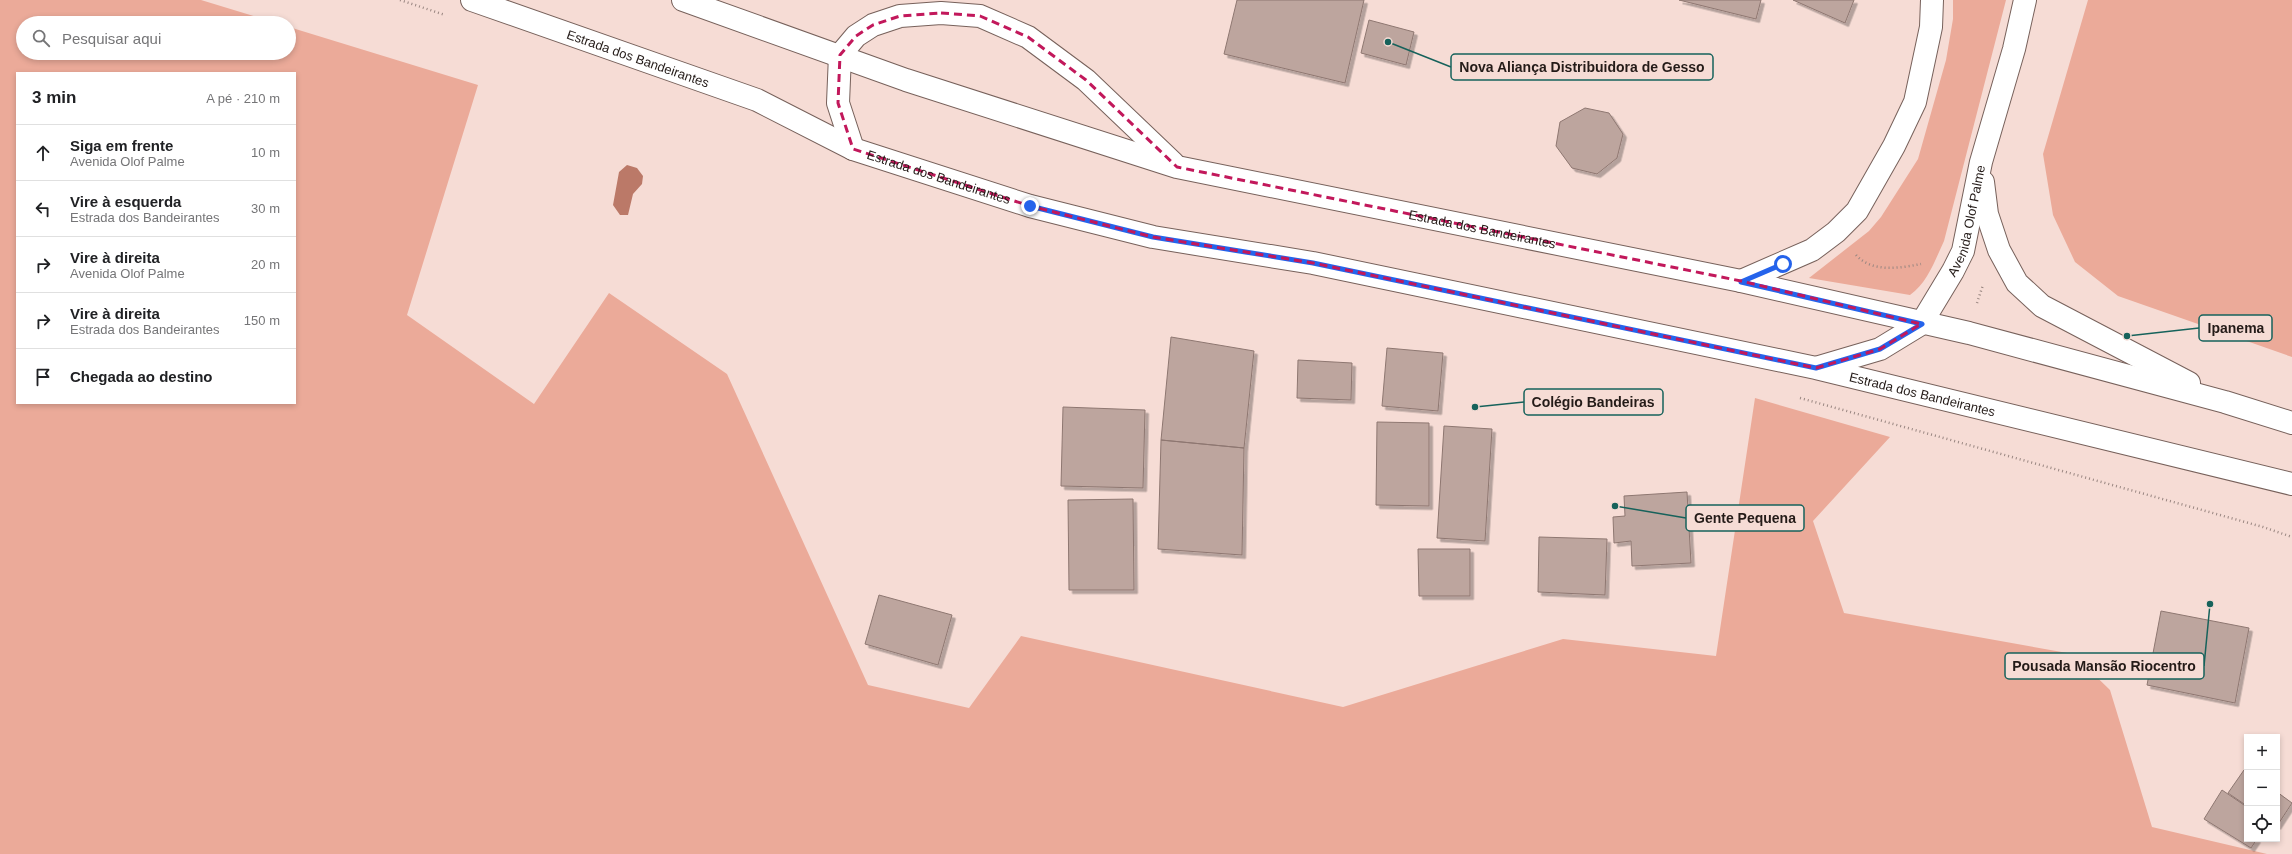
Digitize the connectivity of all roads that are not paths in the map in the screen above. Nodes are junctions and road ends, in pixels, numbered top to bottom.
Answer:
1 (472, 0) edge
2 (683, 0) edge
3 (1932, 0) edge
4 (2025, 0) edge
5 (840, 55) junction
6 (853, 149) junction
7 (1981, 162) junction
8 (1177, 167) junction
9 (1741, 282) junction
10 (1922, 324) junction
11 (1816, 368) junction
12 (2225, 402) junction
13 (2292, 424) edge
14 (2292, 484) edge

1 - 6 main road, Estrada dos Bandeirantes
2 - 5 main road, Estrada dos Bandeirantes
3 - 9 main road
4 - 7 main road, Avenida Olof Palme
5 - 6 main road
5 - 8 main road, Estrada dos Bandeirantes
5 - 8 main road
6 - 11 main road, Estrada dos Bandeirantes
7 - 10 main road, Avenida Olof Palme
7 - 12 main road
8 - 9 main road, Estrada dos Bandeirantes
9 - 10 main road, Estrada dos Bandeirantes
10 - 11 main road, Avenida Olof Palme
10 - 12 main road, Estrada dos Bandeirantes
11 - 14 main road, Estrada dos Bandeirantes
12 - 13 main road, Estrada dos Bandeirantes

